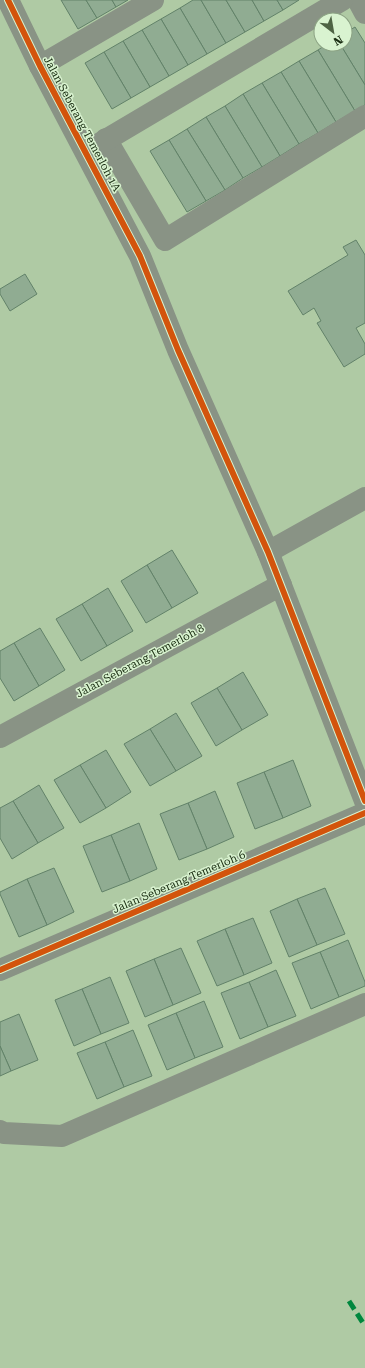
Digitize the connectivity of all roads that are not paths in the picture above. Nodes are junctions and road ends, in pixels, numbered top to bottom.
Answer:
1 (8, 0) edge
2 (153, 0) edge
3 (342, 0) edge
4 (358, 0) edge
5 (365, 13) edge
6 (40, 66) junction
7 (365, 116) edge
8 (106, 139) junction
9 (85, 152) junction
10 (365, 498) edge
11 (268, 552) junction
12 (281, 585) junction
13 (0, 737) edge
14 (365, 801) edge
15 (365, 813) edge
16 (0, 970) edge
17 (365, 1004) edge
18 (0, 1131) edge

1 - 6 street, Jalan Seberang Temerloh 1A
2 - 6 street
3 - 8 street
4 - 5 street
6 - 9 street, Jalan Seberang Temerloh 1A
7 - 8 street
8 - 9 street
9 - 11 street, Jalan Seberang Temerloh 1A
10 - 11 street
11 - 12 street, Jalan Seberang Temerloh 1A
12 - 13 street, Jalan Seberang Temerloh 8
12 - 14 street, Jalan Seberang Temerloh 1A
15 - 16 street, Jalan Seberang Temerloh 6
17 - 18 street

